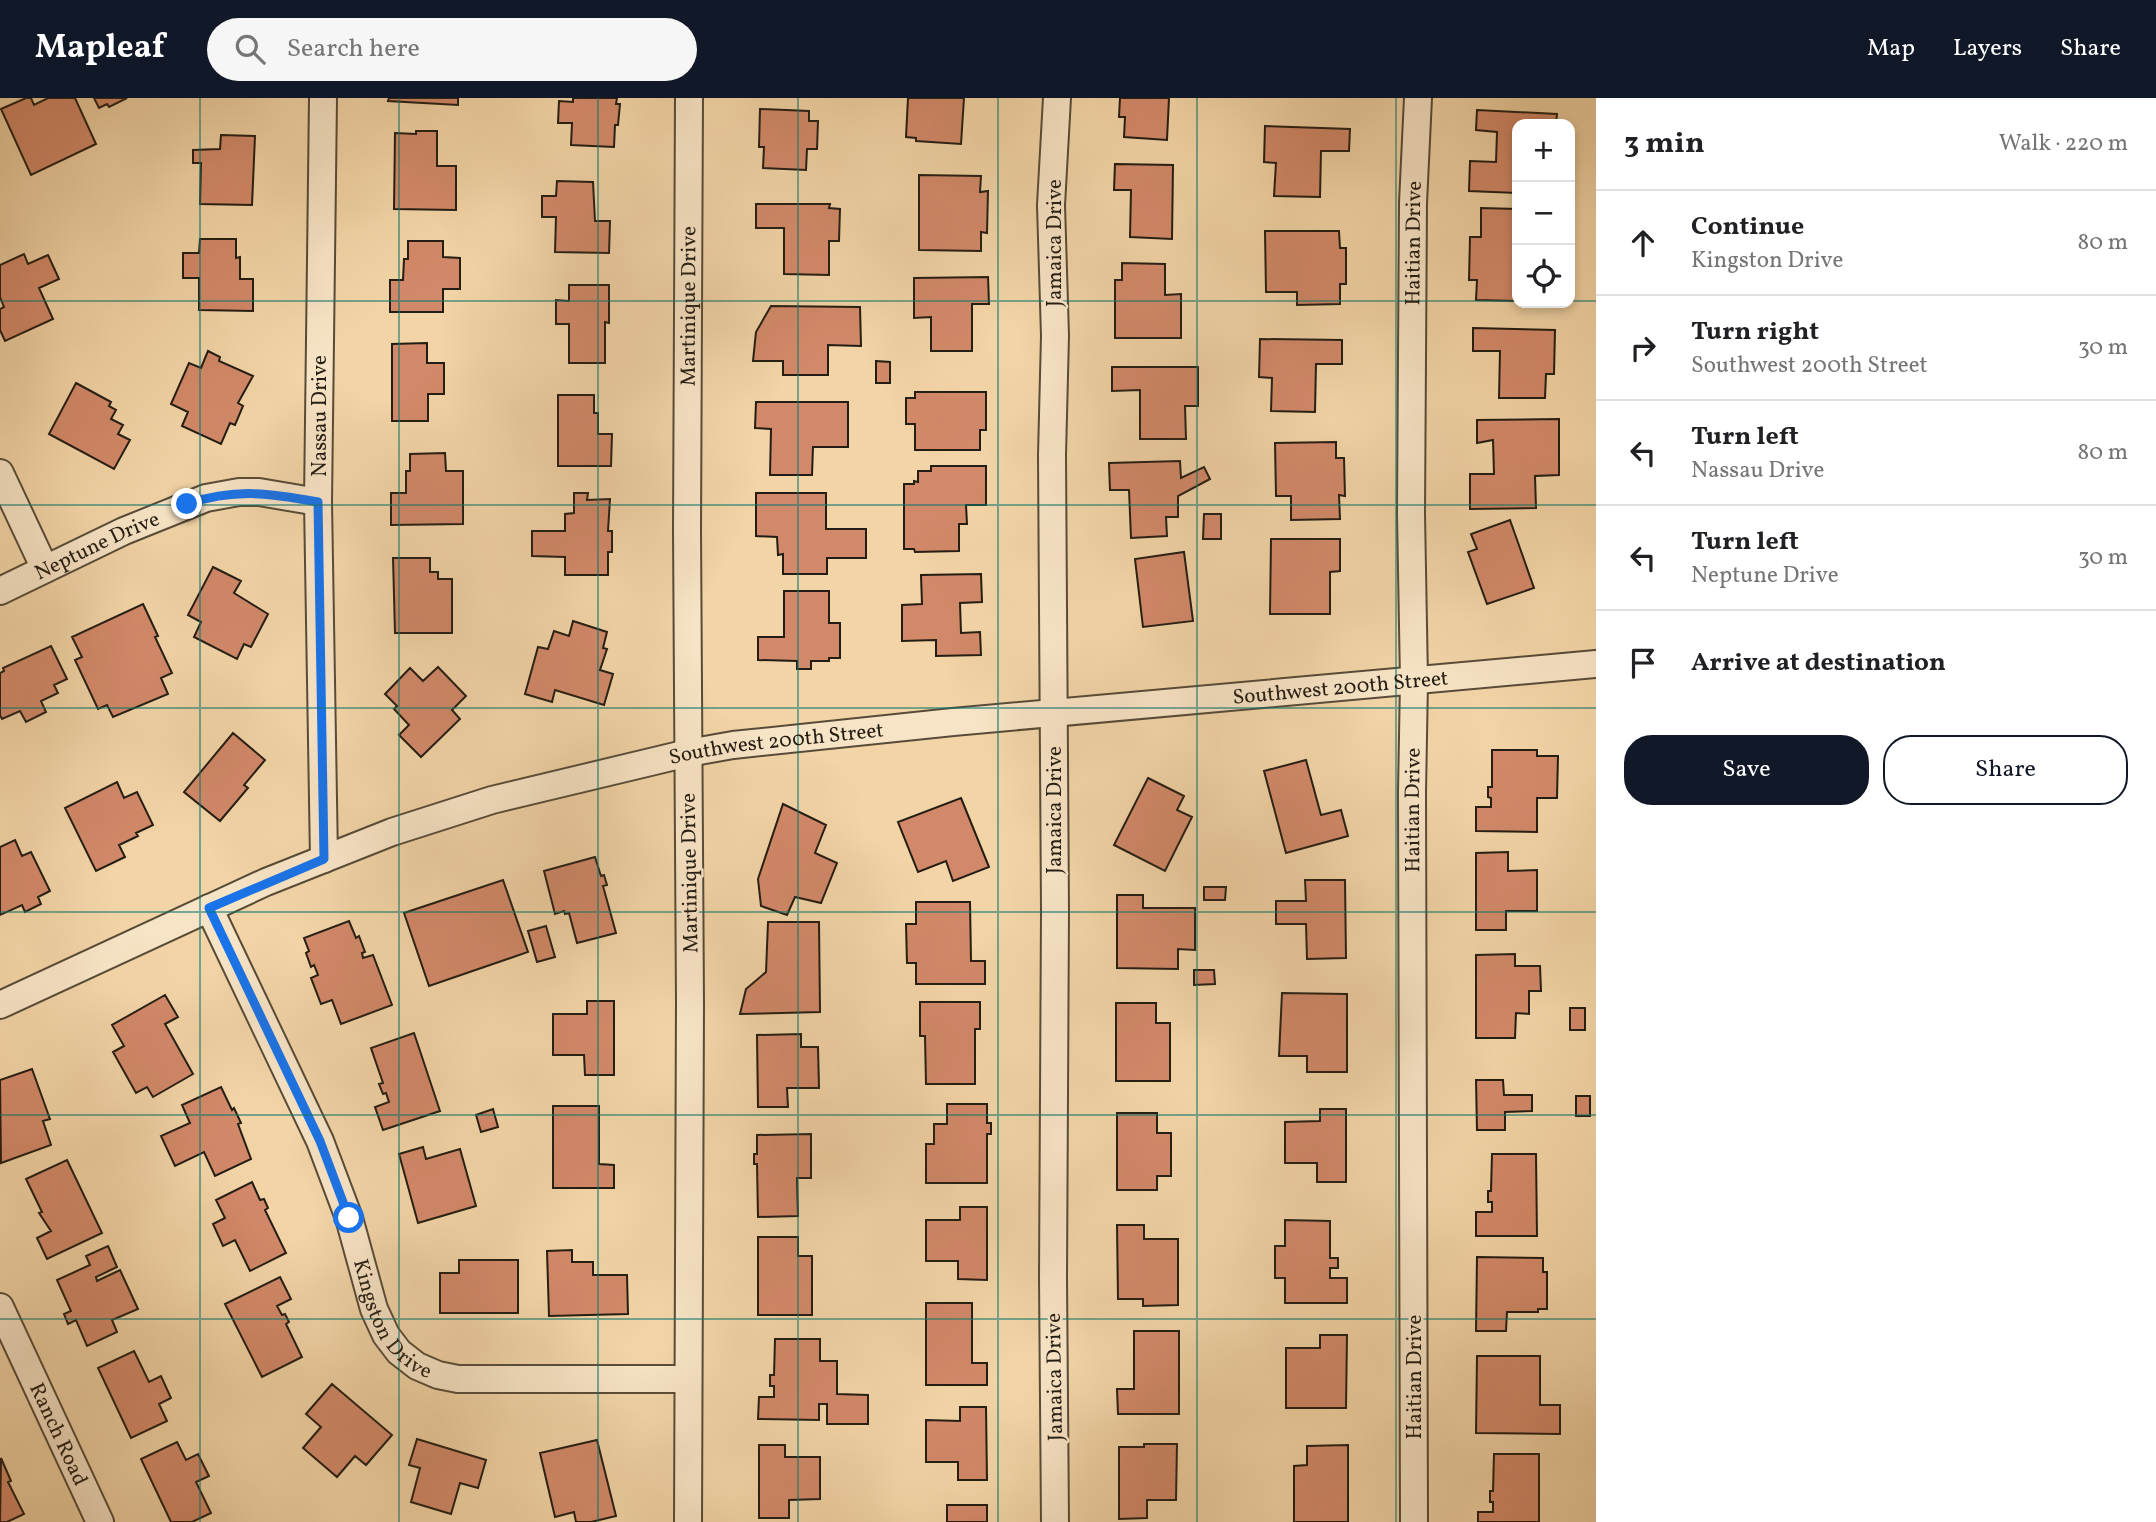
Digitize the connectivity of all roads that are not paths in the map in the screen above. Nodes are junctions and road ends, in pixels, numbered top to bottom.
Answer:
1 (323, 98) edge
2 (689, 98) edge
3 (1057, 98) edge
4 (1418, 98) edge
5 (0, 473) edge
6 (318, 502) junction
7 (45, 569) junction
8 (0, 591) edge
9 (1596, 664) edge
10 (1414, 681) junction
11 (1054, 713) junction
12 (688, 753) junction
13 (324, 859) junction
14 (209, 908) junction
15 (0, 1005) edge
16 (0, 1307) edge
17 (687, 1378) junction
18 (100, 1522) edge
19 (688, 1522) edge
20 (1055, 1522) edge
21 (1415, 1522) edge

1 - 6 street, Nassau Drive
2 - 12 street, Martinique Drive
3 - 11 street, Jamaica Drive
4 - 10 street, Haitian Drive
5 - 7 street
6 - 7 street, Neptune Drive
6 - 13 street, Nassau Drive
7 - 8 street, Neptune Drive
9 - 10 street, Southwest 200th Street
10 - 11 street, Southwest 200th Street
10 - 21 street, Haitian Drive
11 - 12 street, Southwest 200th Street
11 - 20 street, Jamaica Drive
12 - 13 street, Southwest 200th Street
12 - 17 street, Martinique Drive
13 - 14 street, Southwest 200th Street
14 - 15 street, Southwest 200th Street
14 - 17 street, Kingston Drive
16 - 18 street, Ranch Road
17 - 19 street, Martinique Drive

